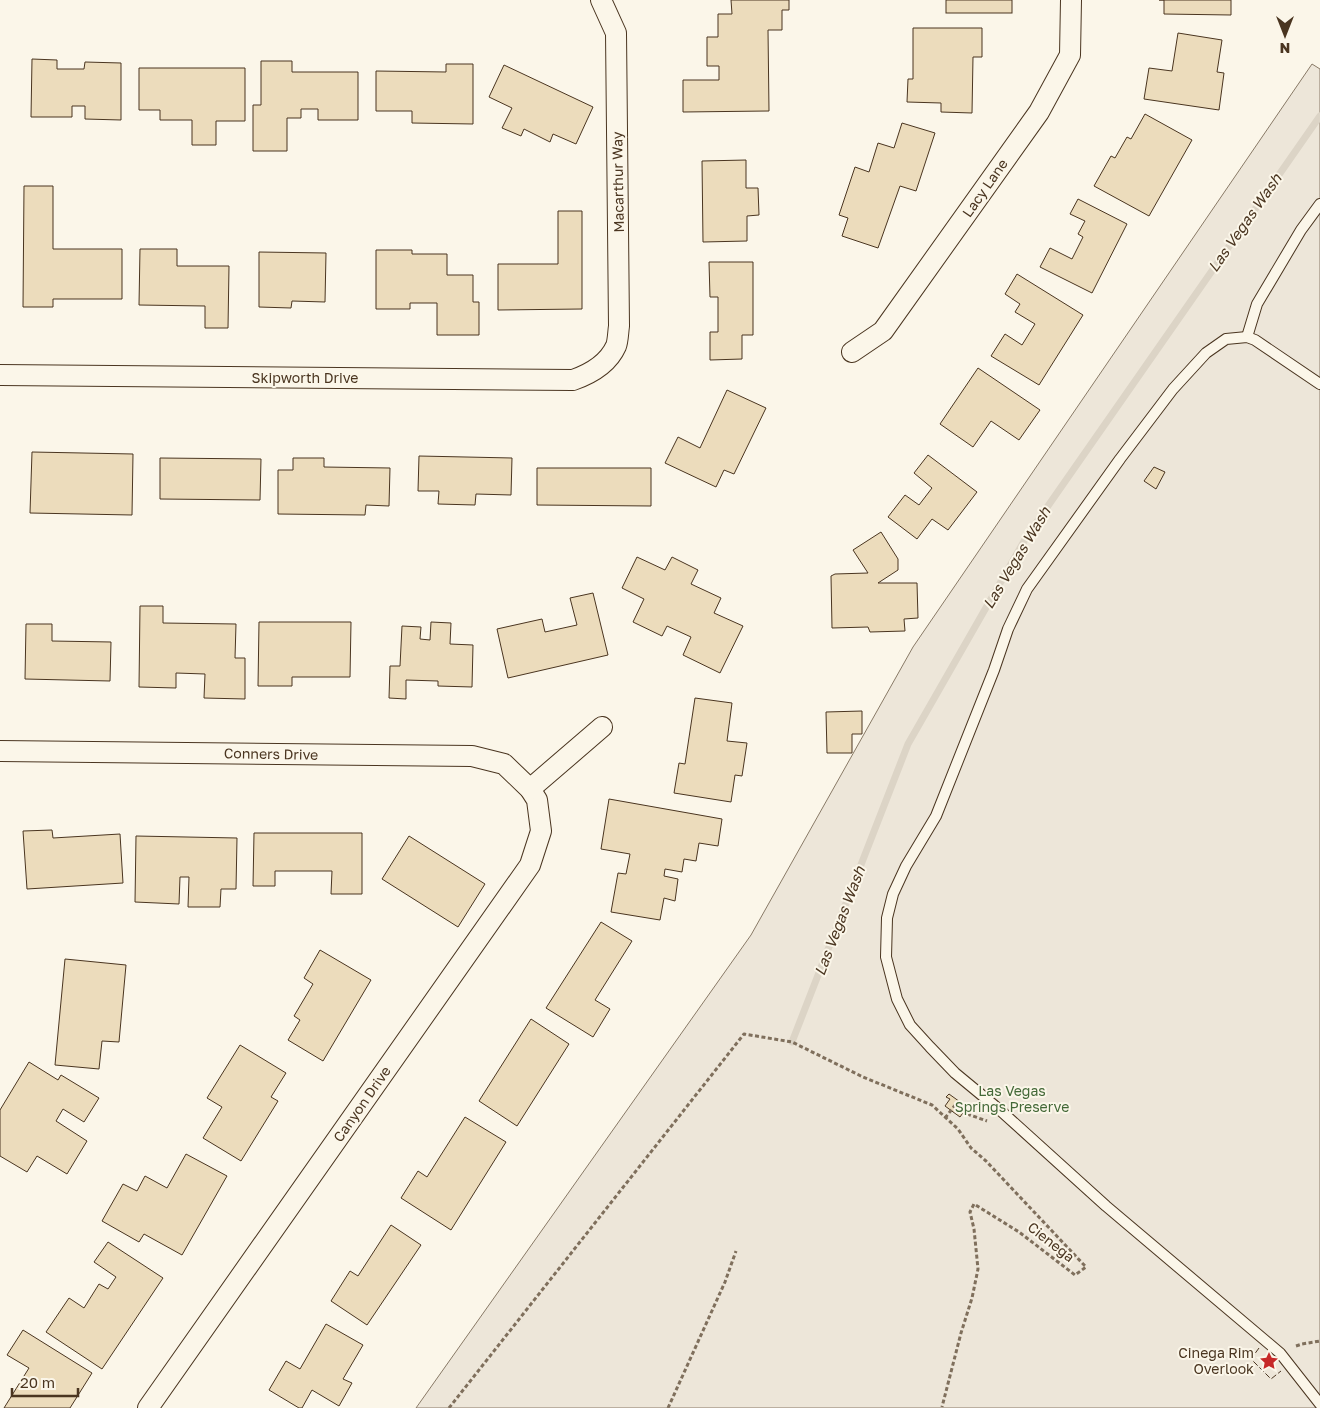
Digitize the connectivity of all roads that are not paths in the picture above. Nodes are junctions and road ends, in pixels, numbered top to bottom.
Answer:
1 (601, 0) edge
2 (1071, 0) edge
3 (1320, 204) edge
4 (1247, 337) junction
5 (852, 352) dead end
6 (605, 363) joint
7 (0, 375) edge
8 (1320, 384) edge
9 (602, 727) dead end
10 (0, 751) edge
11 (530, 789) junction
12 (1320, 1404) edge
13 (148, 1408) edge

1 - 6 street, Macarthur Way
2 - 5 street, Lacy Lane
3 - 4 lane
4 - 8 lane
4 - 12 lane
6 - 7 street, Skipworth Drive
9 - 11 street
10 - 11 street, Conners Drive
11 - 13 street, Canyon Drive

